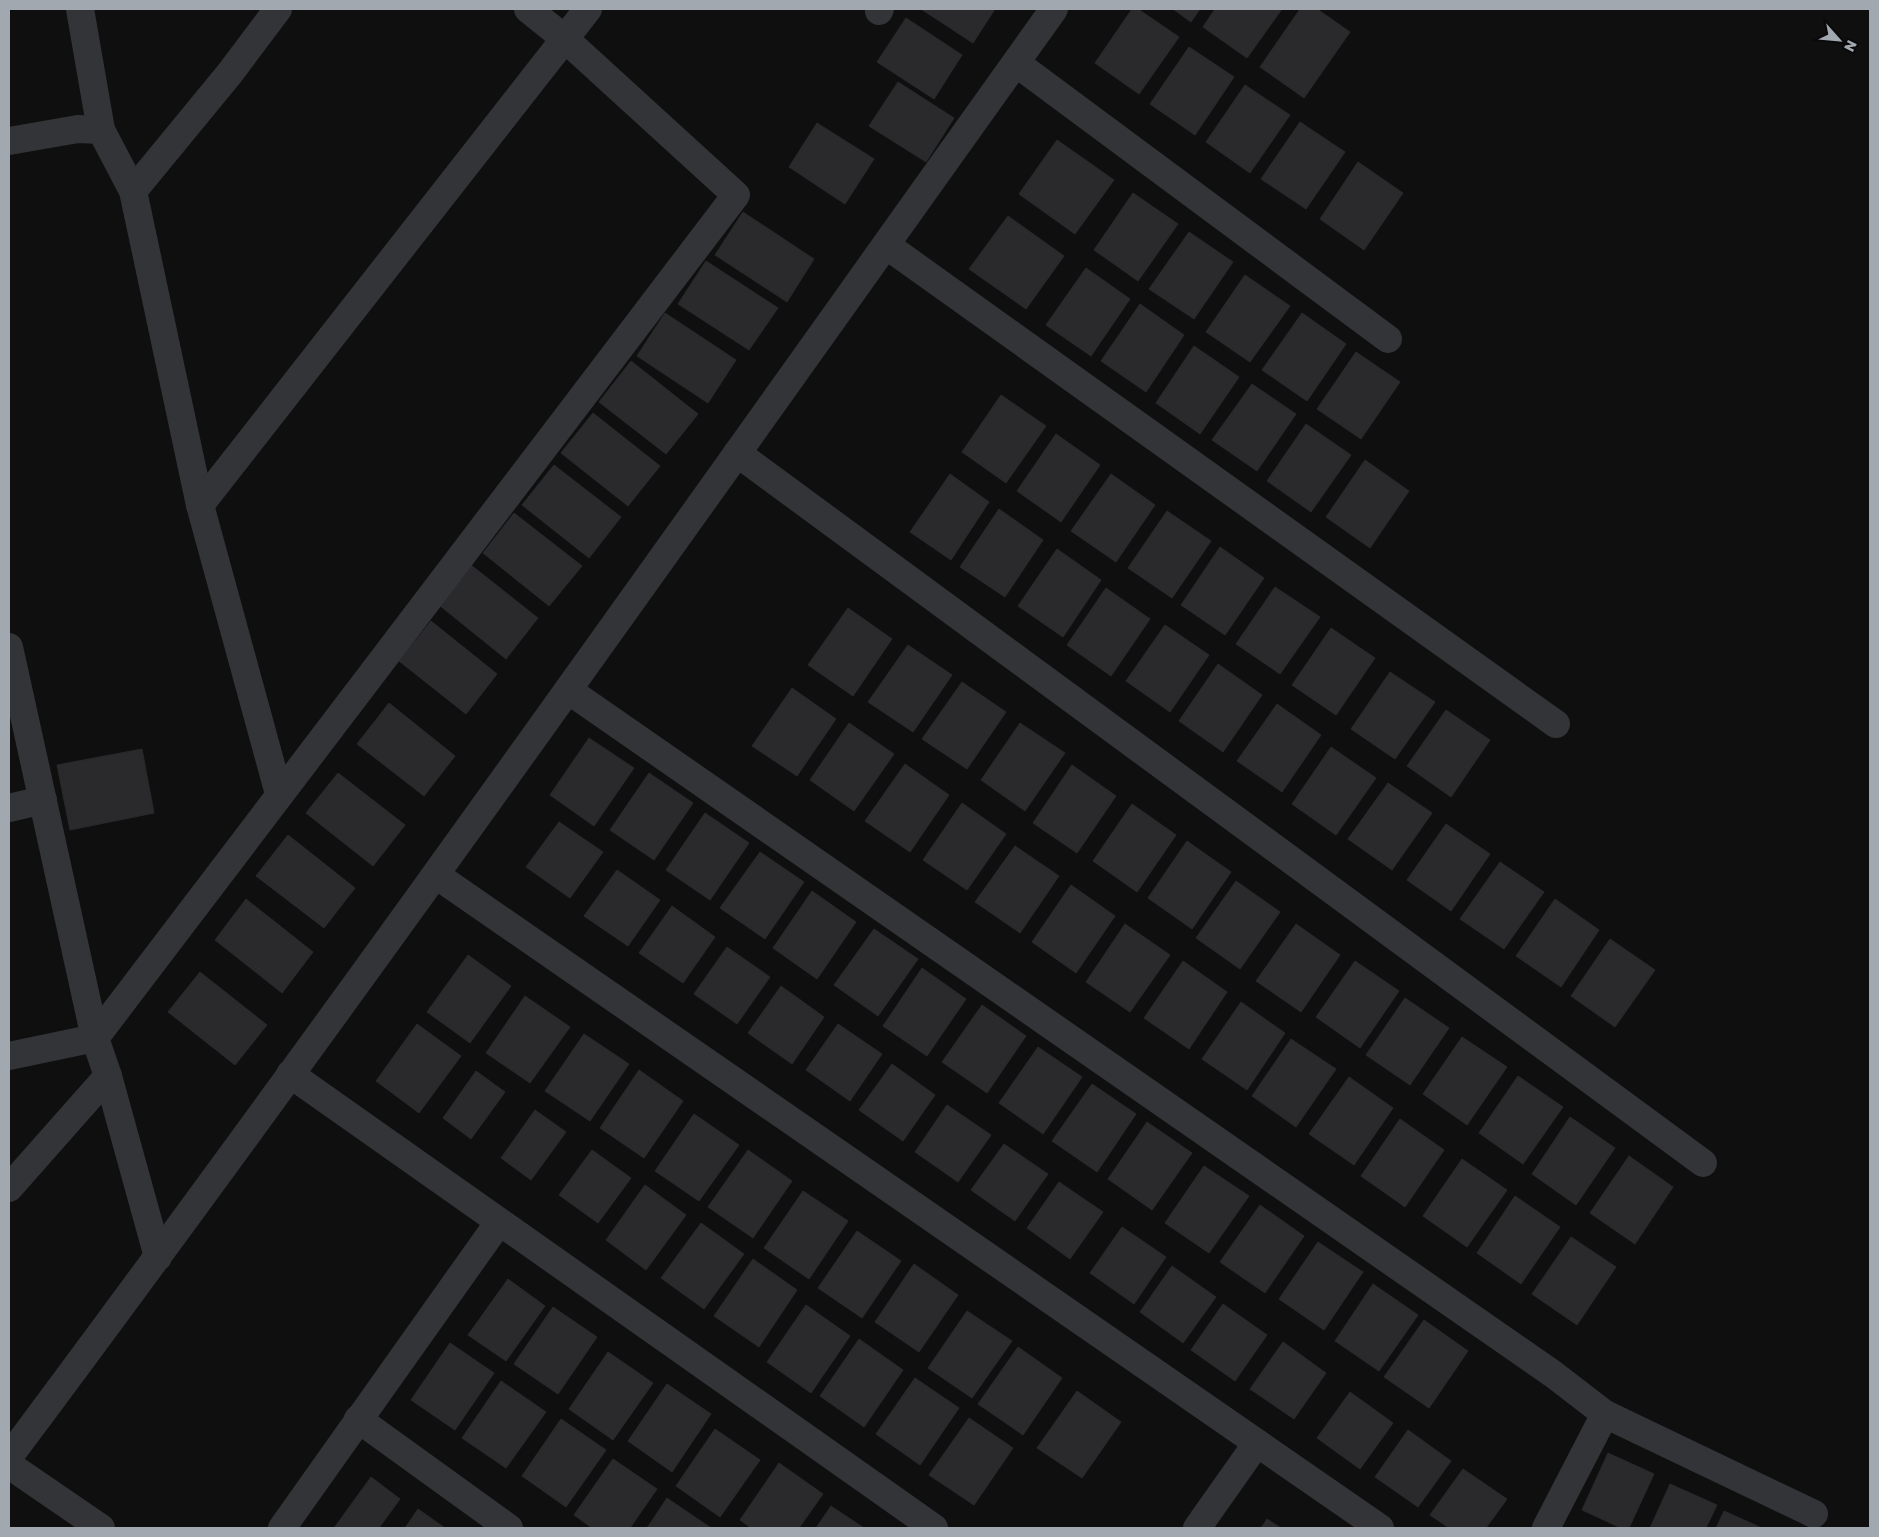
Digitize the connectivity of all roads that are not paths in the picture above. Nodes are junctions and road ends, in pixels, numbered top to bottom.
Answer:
1 (80, 9) edge
2 (278, 9) edge
3 (528, 9) edge
4 (588, 9) edge
5 (1054, 9) edge
6 (564, 38) junction
7 (1016, 63) junction
8 (102, 130) junction
9 (9, 141) edge
10 (133, 191) junction
11 (886, 245) junction
12 (1388, 338) dead end
13 (737, 453) junction
14 (200, 505) junction
15 (9, 647) edge
16 (568, 690) junction
17 (1556, 724) dead end
18 (280, 794) junction
19 (43, 800) junction
20 (9, 808) edge
21 (436, 875) junction
22 (95, 1038) junction
23 (9, 1056) edge
24 (290, 1074) junction
25 (108, 1076) junction
26 (1703, 1163) dead end
27 (9, 1188) edge
28 (499, 1222) junction
29 (158, 1257) junction
30 (1605, 1414) junction
31 (358, 1419) junction
32 (1257, 1443) junction
33 (9, 1457) edge
34 (9, 1465) edge
35 (1814, 1514) dead end
36 (101, 1528) edge
37 (282, 1528) edge
38 (509, 1528) edge
39 (934, 1528) edge
40 (1197, 1528) edge
41 (1380, 1528) edge
42 (1546, 1528) edge

1 - 8 street
2 - 10 street
3 - 6 street
4 - 6 street
5 - 7 street
6 - 14 street
6 - 18 street
7 - 11 street
7 - 12 street
8 - 9 street
8 - 10 street
10 - 14 street
11 - 13 street
11 - 17 street
13 - 16 street
13 - 26 street
14 - 18 street
15 - 19 street
16 - 21 street
16 - 30 street
18 - 22 street
19 - 20 street
19 - 22 street
21 - 24 street
21 - 32 street
22 - 23 street
22 - 25 street
24 - 28 street
24 - 29 street
25 - 27 street
25 - 29 street
28 - 31 street
28 - 39 street
29 - 33 street
30 - 35 street
30 - 42 street
31 - 37 street
31 - 38 street
32 - 40 street
32 - 41 street
34 - 36 street

